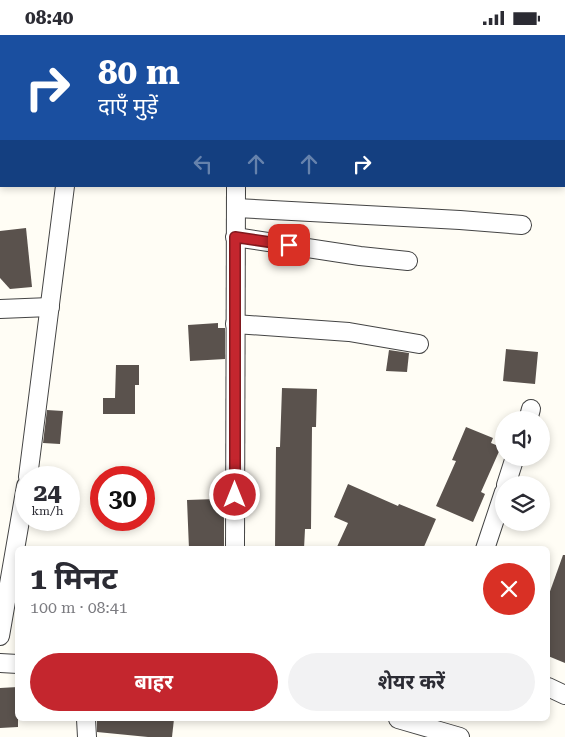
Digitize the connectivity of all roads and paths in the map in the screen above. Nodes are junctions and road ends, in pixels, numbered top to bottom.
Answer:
1 (65, 187) edge
2 (236, 187) edge
3 (236, 207) junction
4 (522, 225) dead end
5 (235, 237) junction
6 (408, 261) dead end
7 (50, 307) junction
8 (0, 309) edge
9 (235, 324) junction
10 (419, 344) dead end
11 (29, 466) edge
12 (495, 519) edge
13 (18, 531) edge
14 (16, 546) edge
15 (235, 546) edge
16 (486, 546) edge
17 (15, 549) edge
18 (0, 636) edge
19 (0, 663) edge
20 (15, 664) edge
21 (550, 688) edge
22 (565, 695) edge
23 (86, 721) edge
24 (411, 721) edge
25 (424, 723) edge
26 (88, 737) edge
27 (460, 737) edge

1 - 7 street
2 - 3 street
3 - 4 street
3 - 5 street
5 - 6 street
5 - 9 street
7 - 8 street
7 - 11 street
9 - 10 street
9 - 15 street
12 - 16 street
13 - 14 street
17 - 18 street
19 - 20 street
21 - 22 street
23 - 26 street
24 - 25 street
25 - 27 street

